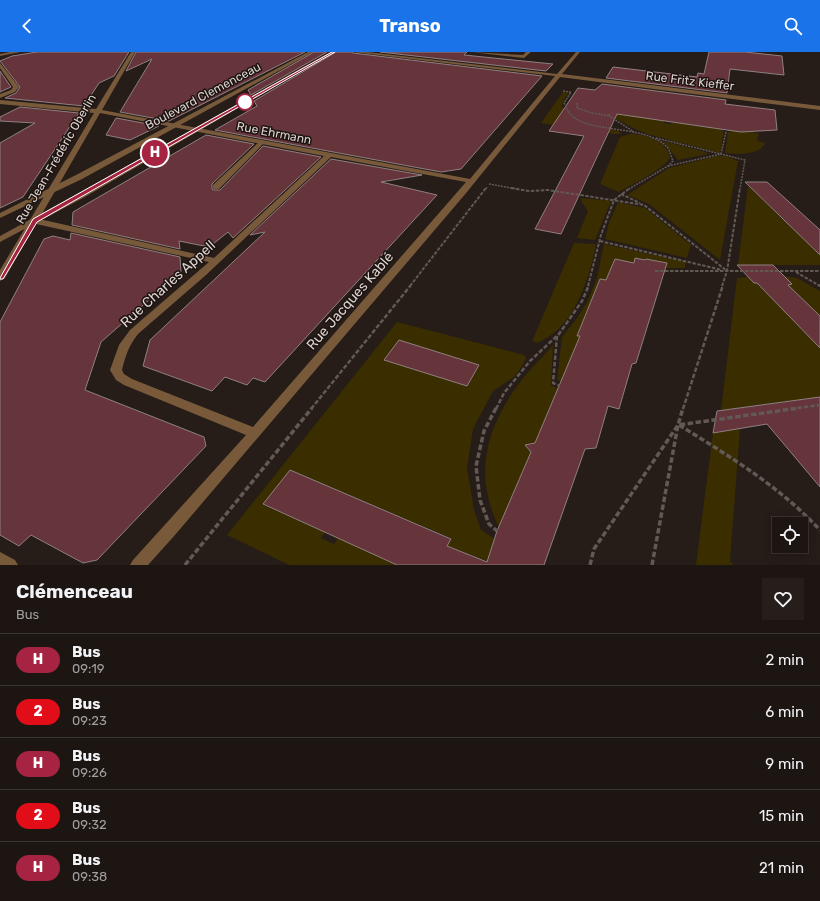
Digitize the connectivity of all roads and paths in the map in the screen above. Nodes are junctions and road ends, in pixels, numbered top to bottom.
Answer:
1 (19, 52) edge
2 (133, 52) edge
3 (311, 52) edge
4 (333, 52) edge
5 (355, 52) edge
6 (473, 52) edge
7 (529, 52) edge
8 (578, 52) edge
9 (0, 55) edge
10 (0, 64) edge
11 (558, 75) junction
12 (571, 78) junction
13 (0, 96) edge
14 (0, 102) edge
15 (577, 103) dead end
16 (820, 108) edge
17 (97, 111) junction
18 (175, 126) junction
19 (197, 130) junction
20 (634, 132) junction
21 (726, 132) dead end
22 (656, 138) junction
23 (262, 142) junction
24 (721, 154) junction
25 (329, 155) junction
26 (668, 166) junction
27 (494, 178) dead end
28 (471, 181) junction
29 (489, 184) junction
30 (216, 187) dead end
31 (51, 191) junction
32 (621, 194) junction
33 (614, 200) junction
34 (644, 205) junction
35 (0, 216) edge
36 (35, 221) junction
37 (0, 239) edge
38 (600, 241) junction
39 (215, 261) junction
40 (655, 271) dead end
41 (727, 271) junction
42 (796, 271) junction
43 (820, 271) edge
44 (0, 278) edge
45 (820, 286) edge
46 (558, 336) junction
47 (560, 386) dead end
48 (820, 405) edge
49 (678, 425) junction
50 (255, 433) junction
51 (820, 530) edge
52 (497, 531) dead end
53 (0, 559) edge
54 (10, 565) edge
55 (138, 565) edge
56 (185, 565) edge
57 (590, 565) edge
58 (652, 565) edge

1 - 9 street
2 - 17 street, Rue Jean-Frédéric Oberlin
3 - 18 street, Boulevard Clemenceau
4 - 19 street, Boulevard Clemenceau
5 - 11 street, Rue Fritz Kieffer
6 - 7 street
8 - 11 street, Rue Jacques Kablé
10 - 13 street
11 - 12 street, Rue Fritz Kieffer
11 - 28 street, Rue Jacques Kablé
12 - 16 street, Rue Fritz Kieffer
12 - 20 path
14 - 17 street, Rue Ehrmann
15 - 20 path
17 - 18 street, Rue Ehrmann
17 - 31 street, Rue Jean-Frédéric Oberlin
18 - 19 street, Rue Ehrmann
18 - 31 street, Boulevard Clemenceau
19 - 23 street, Rue Ehrmann
19 - 36 street, Boulevard Clemenceau
20 - 22 path
21 - 24 path
22 - 24 path
22 - 26 path
23 - 25 street, Rue Ehrmann
23 - 30 street
24 - 26 path
24 - 41 path
25 - 28 street, Rue Ehrmann
25 - 39 street, Rue Charles Appell
26 - 32 path
27 - 29 path
28 - 50 street, Rue Jacques Kablé
29 - 33 path
29 - 56 path
31 - 35 street, Boulevard Clemenceau
31 - 36 street, Rue Jean-Frédéric Oberlin
32 - 33 path
32 - 34 path
33 - 34 path
33 - 38 path
34 - 41 path
36 - 37 street, Boulevard Clemenceau
36 - 39 street
36 - 44 street, Rue Jean-Frédéric Oberlin
38 - 41 path
38 - 46 path
39 - 50 street, Rue Charles Appell
40 - 41 path
41 - 42 path
41 - 49 path
42 - 43 path
42 - 45 path
46 - 47 path
46 - 52 path
48 - 49 path
49 - 51 path
49 - 57 path
49 - 58 path
50 - 55 street, Rue Jacques Kablé
53 - 54 street

